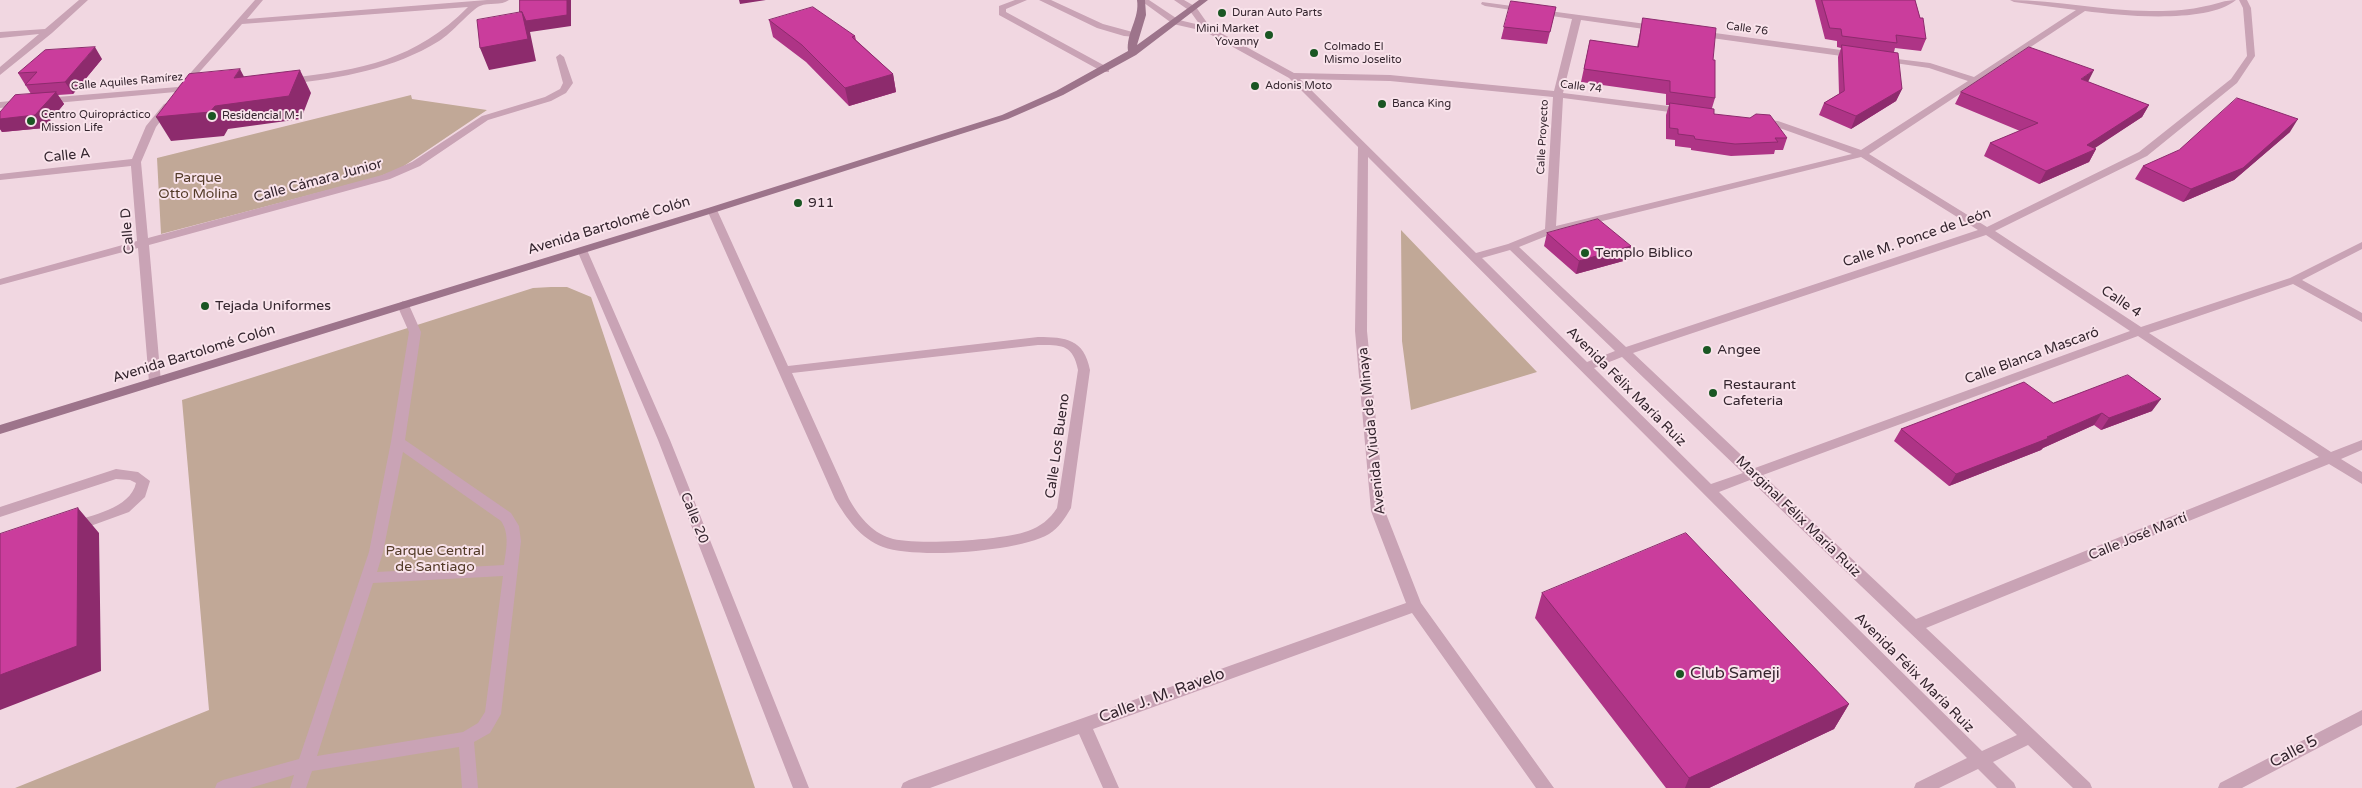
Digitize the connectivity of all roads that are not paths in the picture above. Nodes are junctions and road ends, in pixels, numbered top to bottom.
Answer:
1 (84, 0) edge
2 (259, 0) edge
3 (505, 0) edge
4 (1023, 0) edge
5 (1043, 0) edge
6 (1069, 0) edge
7 (1142, 0) edge
8 (1178, 0) edge
9 (1204, 0) edge
10 (2014, 0) edge
11 (2232, 0) edge
12 (2243, 0) edge
13 (476, 4) junction
14 (1485, 4) dead end
15 (1062, 8) junction
16 (2084, 8) junction
17 (1193, 9) junction
18 (1577, 17) junction
19 (241, 22) junction
20 (1176, 22) junction
21 (1207, 29) junction
22 (1665, 29) edge
23 (49, 31) junction
24 (1695, 33) edge
25 (1136, 34) junction
26 (0, 35) edge
27 (1132, 53) junction
28 (1861, 56) edge
29 (560, 57) dead end
30 (1871, 57) edge
31 (1106, 70) junction
32 (0, 72) edge
33 (1292, 76) junction
34 (1974, 80) junction
35 (280, 82) edge
36 (207, 87) edge
37 (179, 89) junction
38 (1558, 96) junction
39 (0, 105) edge
40 (1694, 113) edge
41 (1748, 119) edge
42 (1363, 146) junction
43 (1862, 154) junction
44 (136, 162) junction
45 (0, 177) edge
46 (712, 210) junction
47 (1550, 231) junction
48 (1987, 231) junction
49 (145, 243) junction
50 (2362, 245) edge
51 (1512, 246) junction
52 (582, 250) junction
53 (1474, 257) junction
54 (2294, 280) junction
55 (0, 282) edge
56 (403, 305) junction
57 (2362, 318) edge
58 (2139, 332) junction
59 (1624, 352) junction
60 (1584, 367) junction
61 (786, 370) junction
62 (155, 382) junction
63 (0, 430) edge
64 (398, 442) junction
65 (2362, 445) edge
66 (2332, 459) junction
67 (1753, 475) junction
68 (2362, 478) edge
69 (1709, 490) junction
70 (0, 512) edge
71 (61, 531) edge
72 (510, 570) junction
73 (367, 578) junction
74 (1415, 606) junction
75 (1913, 627) junction
76 (2362, 717) edge
77 (1083, 725) junction
78 (2029, 737) junction
79 (466, 739) junction
80 (1980, 760) junction
81 (305, 765) junction
82 (223, 788) edge
83 (298, 788) edge
84 (470, 788) edge
85 (801, 788) edge
86 (909, 788) edge
87 (1111, 788) edge
88 (1546, 788) edge
89 (1922, 788) edge
90 (2008, 788) edge
91 (2084, 788) edge
92 (2226, 788) edge

1 - 23 street
2 - 19 street, Calle D
3 - 13 street
4 - 31 street
5 - 15 street
6 - 15 street
7 - 20 street
7 - 25 main road
8 - 17 street
9 - 17 main road, Avenida Bartolomé Colón
10 - 16 street
11 - 16 street
12 - 48 street, Calle M. Ponce de León
13 - 19 street
13 - 35 street
14 - 18 street
15 - 25 street
16 - 34 street
17 - 20 main road, Avenida Bartolomé Colón
17 - 21 street, Avenida Félix María Ruiz
18 - 22 street
18 - 38 street, Calle Proyecto
19 - 37 street, Calle D
20 - 21 street, Avenida Félix María Ruiz
20 - 27 main road, Avenida Bartolomé Colón
21 - 33 street, Avenida Félix María Ruiz
23 - 26 street
23 - 32 street
24 - 28 street, Calle 76
25 - 27 main road
27 - 31 main road, Avenida Bartolomé Colón
29 - 49 street, Calle Cámara Junior
30 - 34 street
31 - 46 main road, Avenida Bartolomé Colón
33 - 38 street, Calle 74
33 - 42 street, Avenida Félix María Ruiz
34 - 43 street
36 - 37 street, Calle Aquiles Ramírez
37 - 39 street, Calle Aquiles Ramírez
37 - 44 street, Calle D
38 - 40 street, Calle 74
38 - 47 street, Calle Proyecto
41 - 43 street
42 - 53 street, Avenida Félix María Ruiz
42 - 74 street, Avenida Viuda de Minaya
43 - 47 street
43 - 48 street, Calle 4
44 - 45 street, Calle A
44 - 49 street, Calle D
46 - 52 main road, Avenida Bartolomé Colón
46 - 61 street, Calle Los Bueno
47 - 51 street
48 - 58 street, Calle 4
48 - 59 street, Calle M. Ponce de León
49 - 55 street, Calle Cámara Junior
49 - 62 street, Calle D
50 - 54 street, Calle Blanca Mascaró
51 - 53 street
51 - 59 street, Marginal Félix María Ruiz
52 - 56 main road, Avenida Bartolomé Colón
52 - 85 street, Calle 20
53 - 60 street, Avenida Félix María Ruiz
54 - 57 street
54 - 58 street, Calle Blanca Mascaró
56 - 62 main road, Avenida Bartolomé Colón
56 - 64 street
58 - 66 street, Calle 4
58 - 67 street, Calle Blanca Mascaró
59 - 60 street, Calle M. Ponce de León
59 - 67 street, Marginal Félix María Ruiz
60 - 69 street, Avenida Félix María Ruiz
61 - 61 street, Calle Los Bueno
62 - 63 main road, Avenida Bartolomé Colón
64 - 72 street
64 - 73 street
65 - 66 street, Calle José Martí
66 - 68 street, Calle 4
66 - 75 street, Calle José Martí
67 - 69 street, Calle Blanca Mascaró
67 - 75 street, Marginal Félix María Ruiz
69 - 80 street, Avenida Félix María Ruiz
70 - 71 street
72 - 73 street
72 - 79 street
73 - 81 street
74 - 77 street, Calle J. M. Ravelo
74 - 88 street, Avenida Viuda de Minaya
75 - 78 street, Marginal Félix María Ruiz
76 - 92 street, Calle 5
77 - 86 street, Calle J. M. Ravelo
77 - 87 street
78 - 80 street
78 - 91 street, Marginal Félix María Ruiz
79 - 81 street
79 - 84 street
80 - 89 street
80 - 90 street, Avenida Félix María Ruiz
81 - 82 street
81 - 83 street

